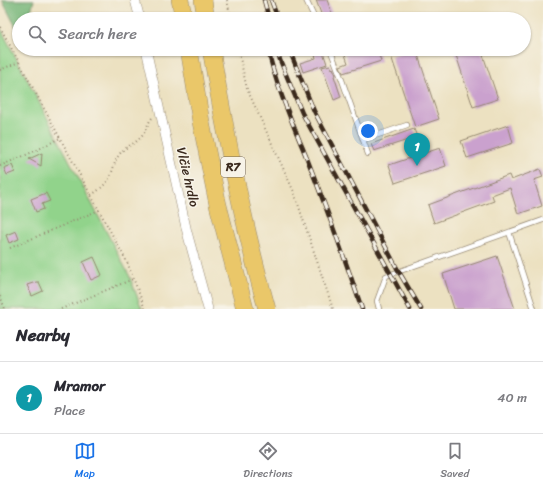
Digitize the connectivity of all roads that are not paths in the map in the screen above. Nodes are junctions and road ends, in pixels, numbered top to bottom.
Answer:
1 (136, 0) edge
2 (180, 0) edge
3 (203, 0) edge
4 (306, 0) edge
5 (139, 12) edge
6 (183, 12) edge
7 (205, 12) edge
8 (312, 12) edge
9 (148, 56) edge
10 (190, 56) edge
11 (212, 56) edge
12 (333, 56) edge
13 (407, 125) dead end
14 (363, 140) junction
15 (368, 154) dead end
16 (543, 220) edge
17 (509, 232) junction
18 (243, 303) edge
19 (267, 306) edge
20 (208, 309) edge
21 (379, 309) edge
22 (534, 309) edge

1 - 5 street
2 - 6 highway
3 - 7 highway
4 - 8 lane
9 - 20 street, Vlčie hrdlo
10 - 18 highway, R7
11 - 19 highway, R7
12 - 14 lane
13 - 14 lane
14 - 15 lane
16 - 17 lane
17 - 21 lane
17 - 22 lane

